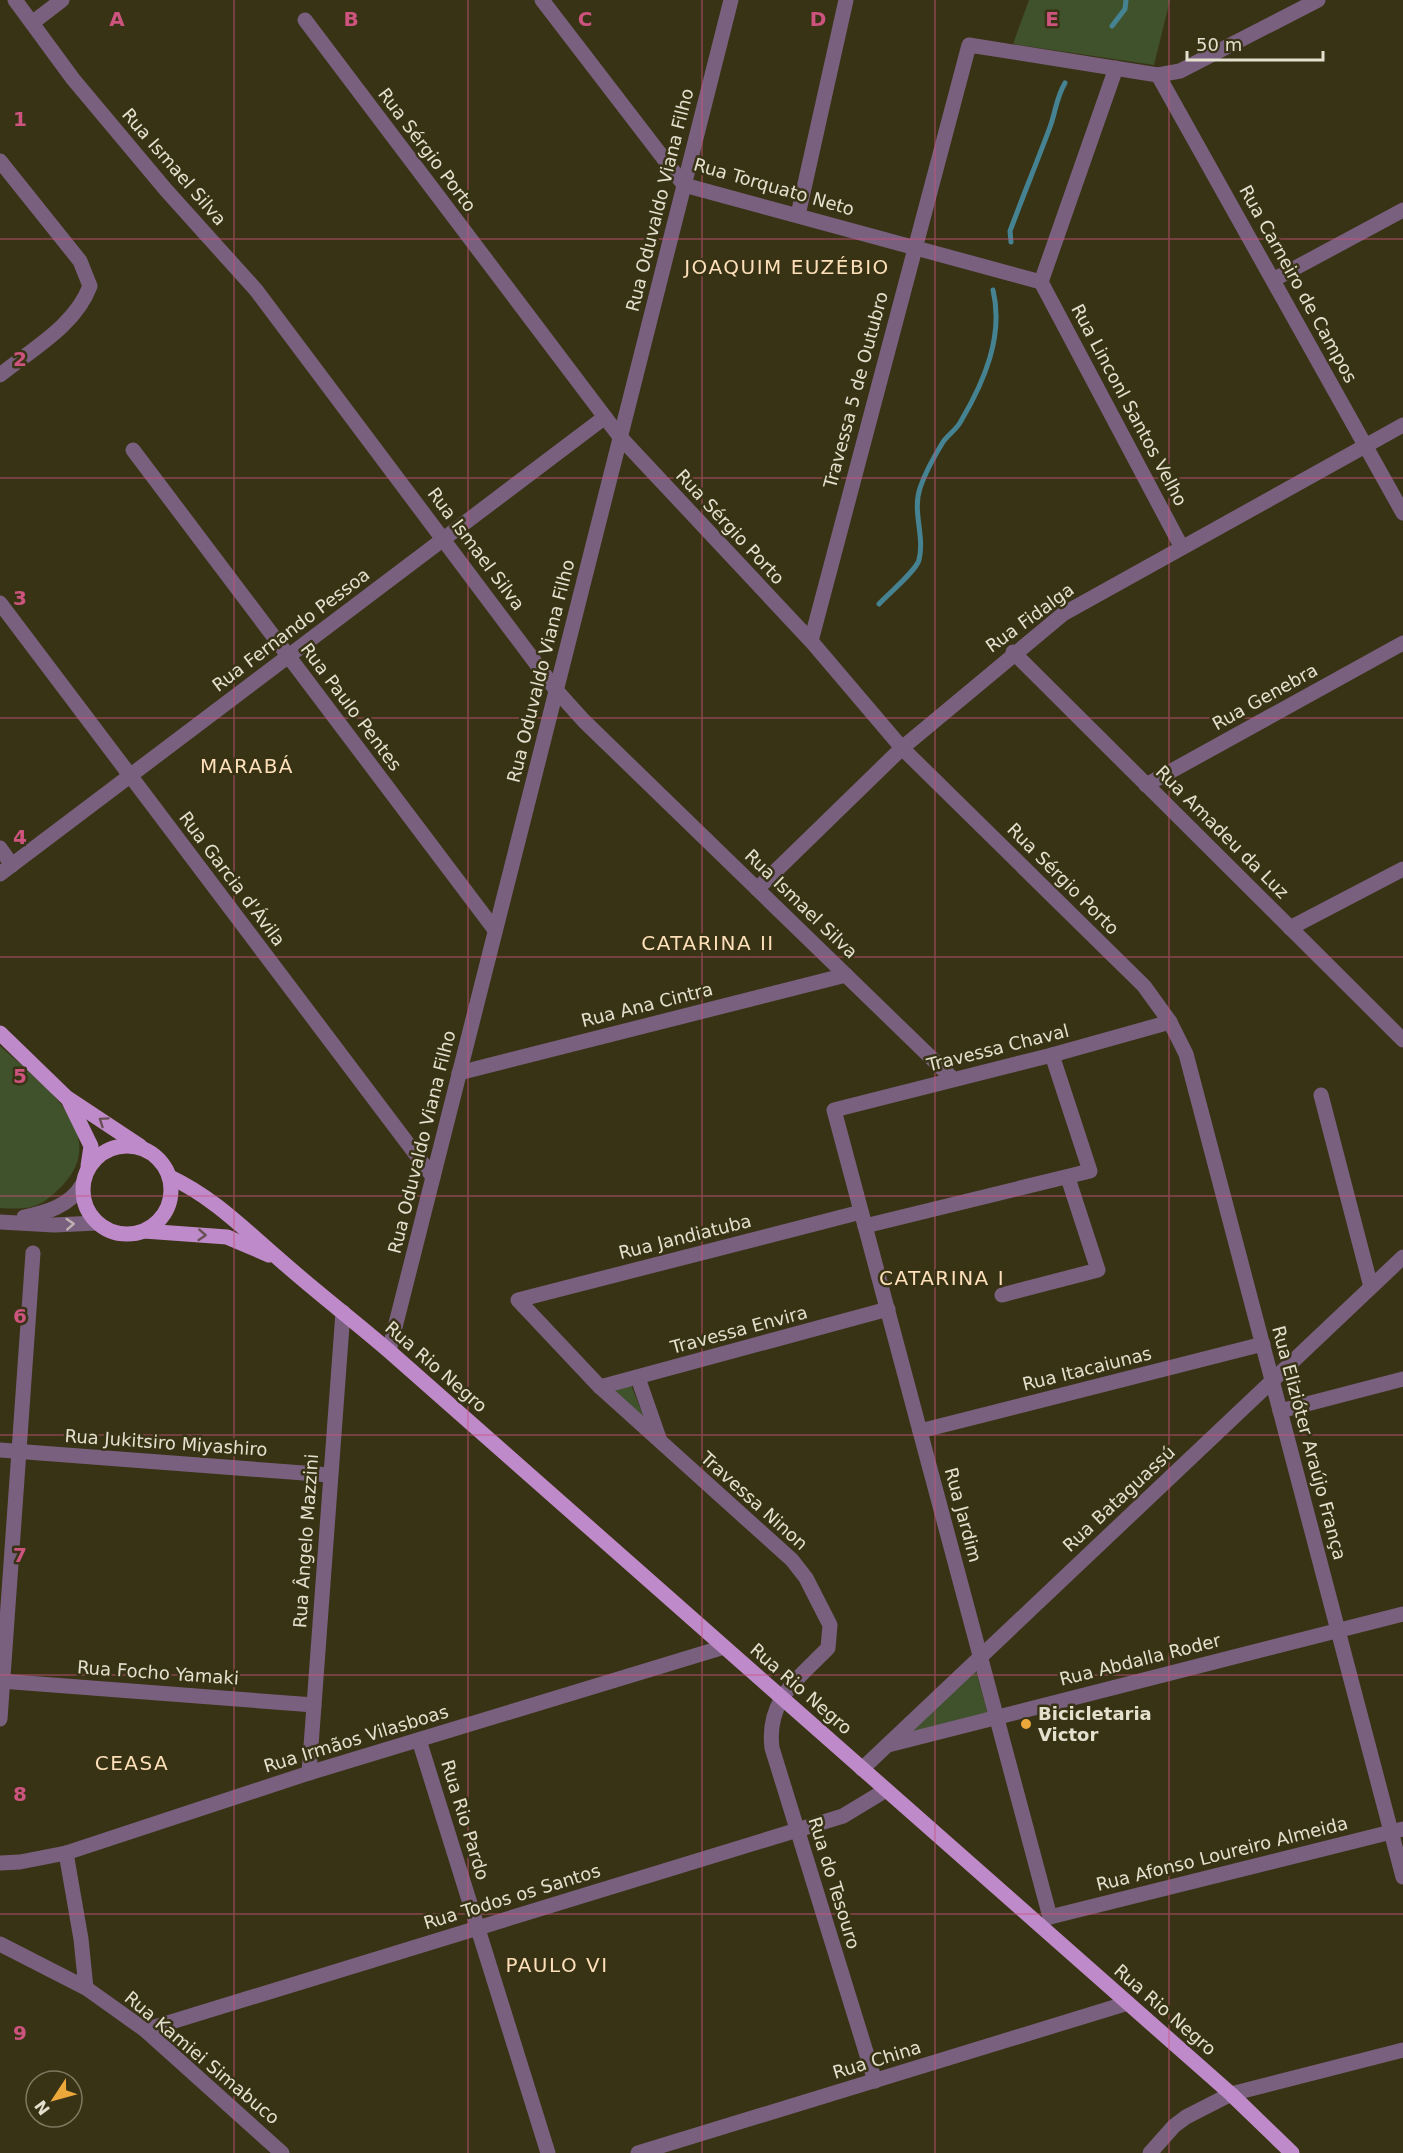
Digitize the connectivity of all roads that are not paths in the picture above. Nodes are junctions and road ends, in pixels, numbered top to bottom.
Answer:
1 (15, 0) edge
2 (62, 0) edge
3 (542, 0) edge
4 (731, 0) edge
5 (846, 0) edge
6 (1318, 0) edge
7 (305, 21) dead end
8 (32, 23) junction
9 (1116, 68) junction
10 (1158, 75) junction
11 (0, 161) edge
12 (684, 185) junction
13 (1403, 210) edge
14 (798, 215) junction
15 (914, 246) junction
16 (1273, 279) junction
17 (1041, 282) junction
18 (0, 375) edge
19 (605, 417) junction
20 (1403, 425) edge
21 (620, 437) junction
22 (1365, 445) junction
23 (133, 450) dead end
24 (1403, 513) edge
25 (443, 539) junction
26 (1180, 546) junction
27 (0, 603) edge
28 (810, 641) junction
29 (1403, 644) edge
30 (1013, 652) junction
31 (288, 656) junction
32 (556, 690) junction
33 (902, 748) junction
34 (130, 776) junction
35 (1146, 785) junction
36 (0, 848) edge
37 (6, 869) edge
38 (1403, 869) edge
39 (757, 889) junction
40 (1290, 928) junction
41 (495, 930) junction
42 (846, 975) junction
43 (1170, 1022) junction
44 (0, 1033) edge
45 (1403, 1040) edge
46 (1052, 1055) junction
47 (459, 1073) junction
48 (953, 1079) junction
49 (1321, 1095) dead end
50 (66, 1097) junction
51 (834, 1110) joint
52 (140, 1146) junction
53 (88, 1166) junction
54 (170, 1177) junction
55 (433, 1177) junction
56 (1068, 1178) junction
57 (82, 1185) junction
58 (863, 1219) junction
59 (0, 1222) edge
60 (97, 1223) junction
61 (144, 1231) junction
62 (33, 1253) dead end
63 (1403, 1257) edge
64 (279, 1259) junction
65 (1371, 1287) junction
66 (1002, 1295) dead end
67 (518, 1300) joint
68 (888, 1309) junction
69 (343, 1312) junction
70 (1263, 1344) junction
71 (389, 1351) junction
72 (638, 1378) junction
73 (1403, 1379) edge
74 (1272, 1380) junction
75 (600, 1388) junction
76 (1280, 1411) junction
77 (920, 1431) junction
78 (661, 1443) junction
79 (0, 1450) edge
80 (19, 1451) junction
81 (330, 1475) junction
82 (5, 1575) edge
83 (1403, 1614) edge
84 (1338, 1630) junction
85 (723, 1647) junction
86 (981, 1657) junction
87 (1, 1681) edge
88 (780, 1697) junction
89 (314, 1705) junction
90 (997, 1717) junction
91 (0, 1719) edge
92 (419, 1740) junction
93 (887, 1745) junction
94 (862, 1769) junction
95 (309, 1773) junction
96 (886, 1790) junction
97 (797, 1830) junction
98 (1397, 1830) edge
99 (66, 1853) junction
100 (0, 1863) edge
101 (1403, 1877) edge
102 (1046, 1922) junction
103 (478, 1928) junction
104 (0, 1944) edge
105 (86, 1988) junction
106 (1128, 2003) junction
107 (145, 2030) junction
108 (1403, 2050) edge
109 (875, 2081) junction
110 (1231, 2094) junction
111 (282, 2153) edge
112 (548, 2153) edge
113 (638, 2153) edge
114 (1150, 2153) edge
115 (1292, 2153) edge

1 - 8 street, Rua Ismael Silva
2 - 8 street
3 - 12 street, Rua Torquato Neto
4 - 12 street, Rua Oduvaldo Viana Filho
5 - 14 street
6 - 10 street
7 - 19 street, Rua Sérgio Porto
8 - 25 street, Rua Ismael Silva
9 - 10 street
9 - 15 street, Travessa 5 de Outubro
9 - 17 street
10 - 16 street, Rua Carneiro de Campos
11 - 18 street
12 - 14 street, Rua Torquato Neto
12 - 21 street, Rua Oduvaldo Viana Filho
13 - 16 street
14 - 15 street, Rua Torquato Neto
15 - 17 street, Rua Torquato Neto
15 - 28 street, Travessa 5 de Outubro
16 - 22 street, Rua Carneiro de Campos
17 - 26 street, Rua Linconl Santos Velho
19 - 21 street, Rua Sérgio Porto
19 - 25 street, Rua Fernando Pessoa
20 - 22 street, Rua Fidalga
21 - 28 street, Rua Sérgio Porto
21 - 32 street, Rua Oduvaldo Viana Filho
22 - 24 street, Rua Carneiro de Campos
22 - 26 street, Rua Fidalga
23 - 31 street, Rua Paulo Pentes
25 - 31 street, Rua Fernando Pessoa
25 - 32 street, Rua Ismael Silva
26 - 30 street, Rua Fidalga
27 - 34 street, Rua Garcia d'Ávila
28 - 33 street, Rua Sérgio Porto
29 - 35 street, Rua Genebra
30 - 33 street, Rua Fidalga
30 - 35 street, Rua Amadeu da Luz
31 - 34 street, Rua Fernando Pessoa
31 - 41 street, Rua Paulo Pentes
32 - 39 street, Rua Ismael Silva
32 - 41 street, Rua Oduvaldo Viana Filho
33 - 39 street, Rua Fidalga
33 - 43 street, Rua Sérgio Porto
34 - 37 street, Rua Fernando Pessoa
34 - 55 street, Rua Garcia d'Ávila
35 - 40 street, Rua Amadeu da Luz
36 - 37 street
38 - 40 street
39 - 42 street, Rua Ismael Silva
40 - 45 street, Rua Amadeu da Luz
41 - 47 street, Rua Oduvaldo Viana Filho
42 - 47 street, Rua Ana Cintra
42 - 48 street, Rua Ismael Silva
43 - 46 street, Travessa Chaval
43 - 70 street, Rua Elizióter Araújo França
44 - 50 main road
46 - 48 street, Travessa Chaval
46 - 56 street, Rua Jandiatuba
47 - 55 street, Rua Oduvaldo Viana Filho
48 - 51 street, Travessa Chaval
49 - 65 street
52 -> 50 main road
50 - 53 main road
51 - 58 street, Rua Jardim
52 - 53 main road
52 - 54 main road
53 - 57 main road
54 - 61 main road
54 - 64 main road, Rua Rio Negro
55 - 71 street, Rua Oduvaldo Viana Filho
56 - 58 street, Rua Jandiatuba
56 - 66 street
57 - 59 street
57 - 60 main road
58 - 67 street, Rua Jandiatuba
58 - 68 street, Rua Jardim
59 -> 60 street
60 - 61 main road
61 -> 64 main road, Rua Rio Negro
62 - 80 street
63 - 65 street, Rua Bataguassú
64 - 69 main road, Rua Rio Negro
65 - 74 street, Rua Bataguassú
67 - 75 street, Travessa Ninon
68 - 72 street, Travessa Envira
68 - 77 street, Rua Jardim
69 - 71 main road, Rua Rio Negro
69 - 81 street, Rua Ângelo Mazzini
70 - 74 street, Rua Elizióter Araújo França
70 - 77 street, Rua Itacaiunas
71 - 85 main road, Rua Rio Negro
72 - 75 street, Travessa Envira
72 - 78 street, Travessa Ninon
73 - 76 street
74 - 76 street, Rua Elizióter Araújo França
74 - 86 street, Rua Bataguassú
75 - 78 street, Travessa Ninon
76 - 84 street, Rua Elizióter Araújo França
77 - 86 street, Rua Jardim
78 - 88 street, Travessa Ninon
79 - 80 street, Rua Jukitsiro Miyashiro
80 - 81 street, Rua Jukitsiro Miyashiro
80 - 82 street
81 - 89 street, Rua Ângelo Mazzini
82 - 87 street
83 - 84 street, Rua Abdalla Roder
84 - 90 street, Rua Abdalla Roder
84 - 98 street, Rua Elizióter Araújo França
85 - 88 main road, Rua Rio Negro
85 - 92 street, Rua Irmãos Vilasboas
86 - 90 street, Rua Jardim
86 - 93 street, Rua Bataguassú
87 - 89 street, Rua Focho Yamaki
87 - 91 street
88 - 94 main road, Rua Rio Negro
88 - 97 street, Rua do Tesouro
89 - 95 street, Rua Ângelo Mazzini
90 - 93 street, Rua Abdalla Roder
90 - 102 street, Rua Jardim
92 - 95 street, Rua Irmãos Vilasboas
92 - 103 street, Rua Rio Pardo
93 - 94 street, Rua Bataguassú
94 - 96 main road, Rua Rio Negro
95 - 99 street, Rua Irmãos Vilasboas
96 - 97 street, Rua Todos os Santos
96 - 102 main road, Rua Rio Negro
97 - 103 street, Rua Todos os Santos
97 - 109 street, Rua do Tesouro
98 - 101 street, Rua Elizióter Araújo França
98 - 102 street, Rua Afonso Loureiro Almeida
99 - 100 street, Rua Irmãos Vilasboas
99 - 105 street
102 - 106 main road, Rua Rio Negro
103 - 107 street, Rua Todos os Santos
103 - 112 street, Rua Rio Pardo
104 - 105 street, Rua Kamiei Simabuco
105 - 107 street, Rua Kamiei Simabuco
106 - 109 street, Rua China
106 - 110 main road, Rua Rio Negro
107 - 111 street, Rua Kamiei Simabuco
108 - 110 street
109 - 113 street, Rua China
110 - 114 street
110 - 115 main road, Rua Rio Negro

